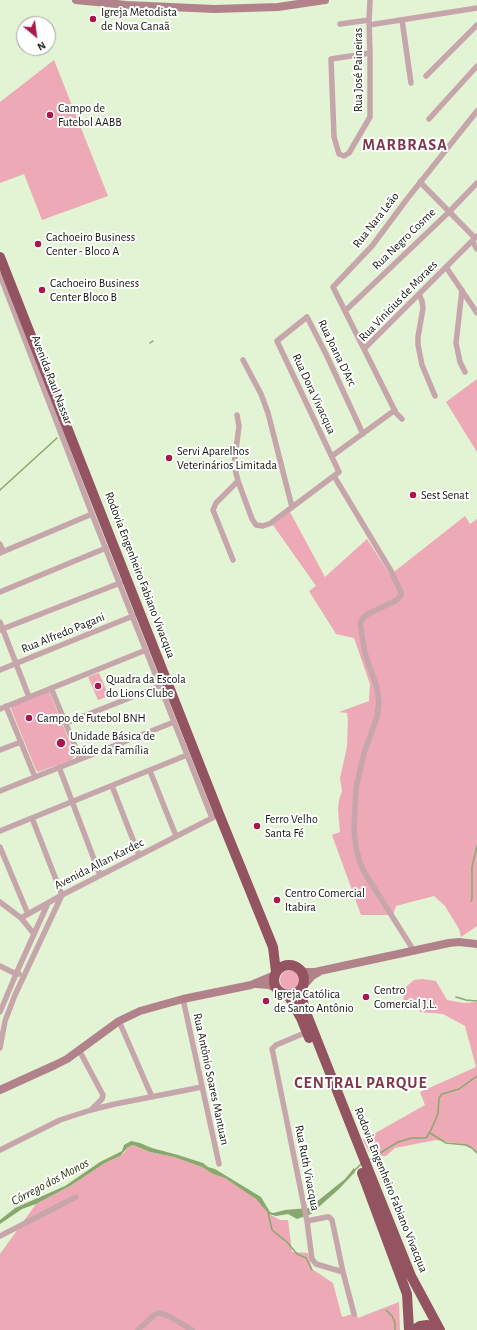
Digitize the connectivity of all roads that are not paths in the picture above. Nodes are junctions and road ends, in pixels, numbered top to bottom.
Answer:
1 (77, 0) edge
2 (325, 0) edge
3 (370, 0) edge
4 (303, 2) edge
5 (180, 4) edge
6 (477, 8) edge
7 (402, 20) junction
8 (369, 23) junction
9 (340, 24) dead end
10 (477, 25) edge
11 (370, 53) junction
12 (477, 66) edge
13 (426, 76) dead end
14 (411, 83) dead end
15 (477, 111) edge
16 (429, 119) dead end
17 (420, 182) junction
18 (477, 183) edge
19 (449, 212) junction
20 (475, 238) edge
21 (477, 248) edge
22 (0, 257) edge
23 (446, 267) junction
24 (0, 274) edge
25 (462, 290) junction
26 (419, 294) junction
27 (345, 311) junction
28 (477, 313) edge
29 (277, 341) joint
30 (364, 348) junction
31 (243, 360) dead end
32 (465, 372) dead end
33 (43, 378) junction
34 (434, 396) dead end
35 (395, 410) junction
36 (237, 415) dead end
37 (402, 419) dead end
38 (363, 434) junction
39 (332, 456) junction
40 (334, 476) junction
41 (89, 481) junction
42 (238, 481) junction
43 (84, 493) junction
44 (292, 508) junction
45 (92, 514) junction
46 (0, 544) edge
47 (106, 548) junction
48 (2, 552) edge
49 (233, 560) dead end
50 (120, 583) junction
51 (0, 592) edge
52 (133, 616) junction
53 (0, 622) edge
54 (1, 630) edge
55 (146, 650) junction
56 (16, 664) junction
57 (0, 670) edge
58 (164, 682) junction
59 (51, 688) junction
60 (28, 697) junction
61 (6, 706) junction
62 (0, 709) edge
63 (174, 722) junction
64 (66, 723) junction
65 (21, 742) junction
66 (0, 750) edge
67 (187, 756) junction
68 (80, 758) junction
69 (59, 767) junction
70 (150, 771) junction
71 (35, 777) junction
72 (112, 786) junction
73 (0, 791) edge
74 (72, 802) junction
75 (215, 816) junction
76 (32, 818) junction
77 (0, 831) edge
78 (176, 836) junction
79 (0, 847) edge
80 (139, 856) junction
81 (100, 875) junction
82 (62, 895) junction
83 (0, 902) edge
84 (48, 903) junction
85 (28, 914) junction
86 (21, 918) junction
87 (34, 934) junction
88 (477, 944) edge
89 (273, 947) junction
90 (27, 951) junction
91 (414, 951) junction
92 (34, 954) junction
93 (0, 966) edge
94 (294, 968) junction
95 (25, 972) junction
96 (320, 972) junction
97 (276, 973) junction
98 (16, 974) junction
99 (251, 985) junction
100 (303, 986) junction
101 (283, 992) junction
102 (183, 999) junction
103 (0, 1012) edge
104 (2, 1020) edge
105 (119, 1021) junction
106 (307, 1032) junction
107 (0, 1048) edge
108 (79, 1050) junction
109 (202, 1087) junction
110 (0, 1090) edge
111 (152, 1097) junction
112 (91, 1110) junction
113 (0, 1150) edge
114 (359, 1156) junction
115 (219, 1164) dead end
116 (365, 1170) junction
117 (76, 1197) dead end
118 (306, 1219) junction
119 (0, 1236) edge
120 (343, 1272) junction
121 (354, 1314) dead end
122 (138, 1330) edge
123 (192, 1330) edge
124 (408, 1330) edge
125 (414, 1330) edge
126 (440, 1330) edge

1 - 5 main road
2 - 4 main road
3 - 8 street, Rua José Paineiras
4 - 5 main road
6 - 7 street
7 - 8 street
7 - 14 street
8 - 9 street
8 - 11 street, Rua José Paineiras
10 - 13 street
11 - 11 street, Rua José Paineiras
12 - 16 street
15 - 17 street, Rua Nara Leão
17 - 19 street
17 - 27 street, Rua Nara Leão
18 - 19 street, Rua Negro Cosme
19 - 20 street
19 - 27 street, Rua Negro Cosme
20 - 21 street
20 - 23 street, Rua Vinicius de Moraes
22 - 33 highway, Rodovia Engenheiro Fabiano Vivacqua
23 - 25 street
23 - 26 street, Rua Vinicius de Moraes
24 - 33 street, Avenida Raul Nassar
25 - 28 street
25 - 32 street
26 - 30 street, Rua Vinicius de Moraes
26 - 34 street
27 - 30 street, Rua Nara Leão
29 - 38 street, Rua Joana D'Arc
29 - 39 street, Rua Dora Vivacqua
30 - 35 street, Rua Vinicius de Moraes
31 - 44 street
33 - 41 highway, Rodovia Engenheiro Fabiano Vivacqua
33 - 43 street, Avenida Raul Nassar
35 - 37 street, Rua Vinicius de Moraes
35 - 38 street
36 - 42 street
38 - 39 street
39 - 40 street
40 - 44 street
40 - 91 street
41 - 43 highway
41 - 58 highway, Rodovia Engenheiro Fabiano Vivacqua
42 - 44 street
42 - 49 street
43 - 45 street
45 - 47 street
45 - 48 street
46 - 48 street
47 - 50 street
47 - 51 street
50 - 52 street
50 - 54 street
52 - 55 street
52 - 56 street, Rua Alfredo Pagani
53 - 54 street
54 - 56 street
55 - 58 street
55 - 59 street
56 - 57 street, Rua Alfredo Pagani
56 - 60 street
58 - 63 street
58 - 64 street
58 - 75 highway, Rodovia Engenheiro Fabiano Vivacqua
59 - 60 street
59 - 64 street
60 - 61 street
61 - 62 street
61 - 65 street
63 - 67 street
63 - 68 street
64 - 68 street
65 - 66 street
65 - 71 street
67 - 70 street
67 - 75 street
68 - 69 street
69 - 71 street
69 - 74 street
70 - 72 street
70 - 78 street
71 - 73 street
72 - 74 street
72 - 80 street
74 - 76 street
74 - 81 street
75 - 78 street, Avenida Allan Kardec
75 - 89 highway, Rodovia Engenheiro Fabiano Vivacqua
76 - 77 street
76 - 82 street
78 - 80 street, Avenida Allan Kardec
79 - 85 street
80 - 81 street, Avenida Allan Kardec
81 - 82 street, Avenida Allan Kardec
82 - 84 street, Avenida Allan Kardec
82 - 92 street
83 - 86 street
84 - 85 street, Avenida Allan Kardec
84 - 87 street
85 - 86 street, Avenida Allan Kardec
86 - 87 street
87 - 90 street
88 - 91 main road
89 - 94 highway, Rodovia Engenheiro Fabiano Vivacqua
89 - 97 highway, Rodovia Engenheiro Fabiano Vivacqua
90 - 92 street
90 - 98 street
91 - 96 main road
92 - 95 street
93 - 98 street
94 - 96 main road
94 - 97 highway
94 - 100 highway
95 - 98 street
95 - 104 street
96 - 100 main road
97 - 99 main road
97 - 101 highway
98 - 103 street
99 - 101 main road
99 - 102 main road
100 - 101 highway
100 - 114 highway, Rodovia Engenheiro Fabiano Vivacqua
101 - 106 highway, Rodovia Engenheiro Fabiano Vivacqua
102 - 105 main road
102 - 109 street, Rua Antônio Soares Mantuan
104 - 107 street
105 - 108 main road
105 - 111 street
106 - 114 highway, Rodovia Engenheiro Fabiano Vivacqua
106 - 118 street, Rua Ruth Vivacqua
108 - 110 main road
108 - 112 street
109 - 111 street
109 - 115 street, Rua Antônio Soares Mantuan
111 - 112 street
112 - 113 street
114 - 116 highway, Rodovia Engenheiro Fabiano Vivacqua
116 - 124 highway, Rodovia Engenheiro Fabiano Vivacqua
116 - 126 highway, Rodovia Engenheiro Fabiano Vivacqua
117 - 119 street
118 - 120 street, Rua Ruth Vivacqua
118 - 120 street
120 - 121 street
122 - 123 street
125 - 126 highway

